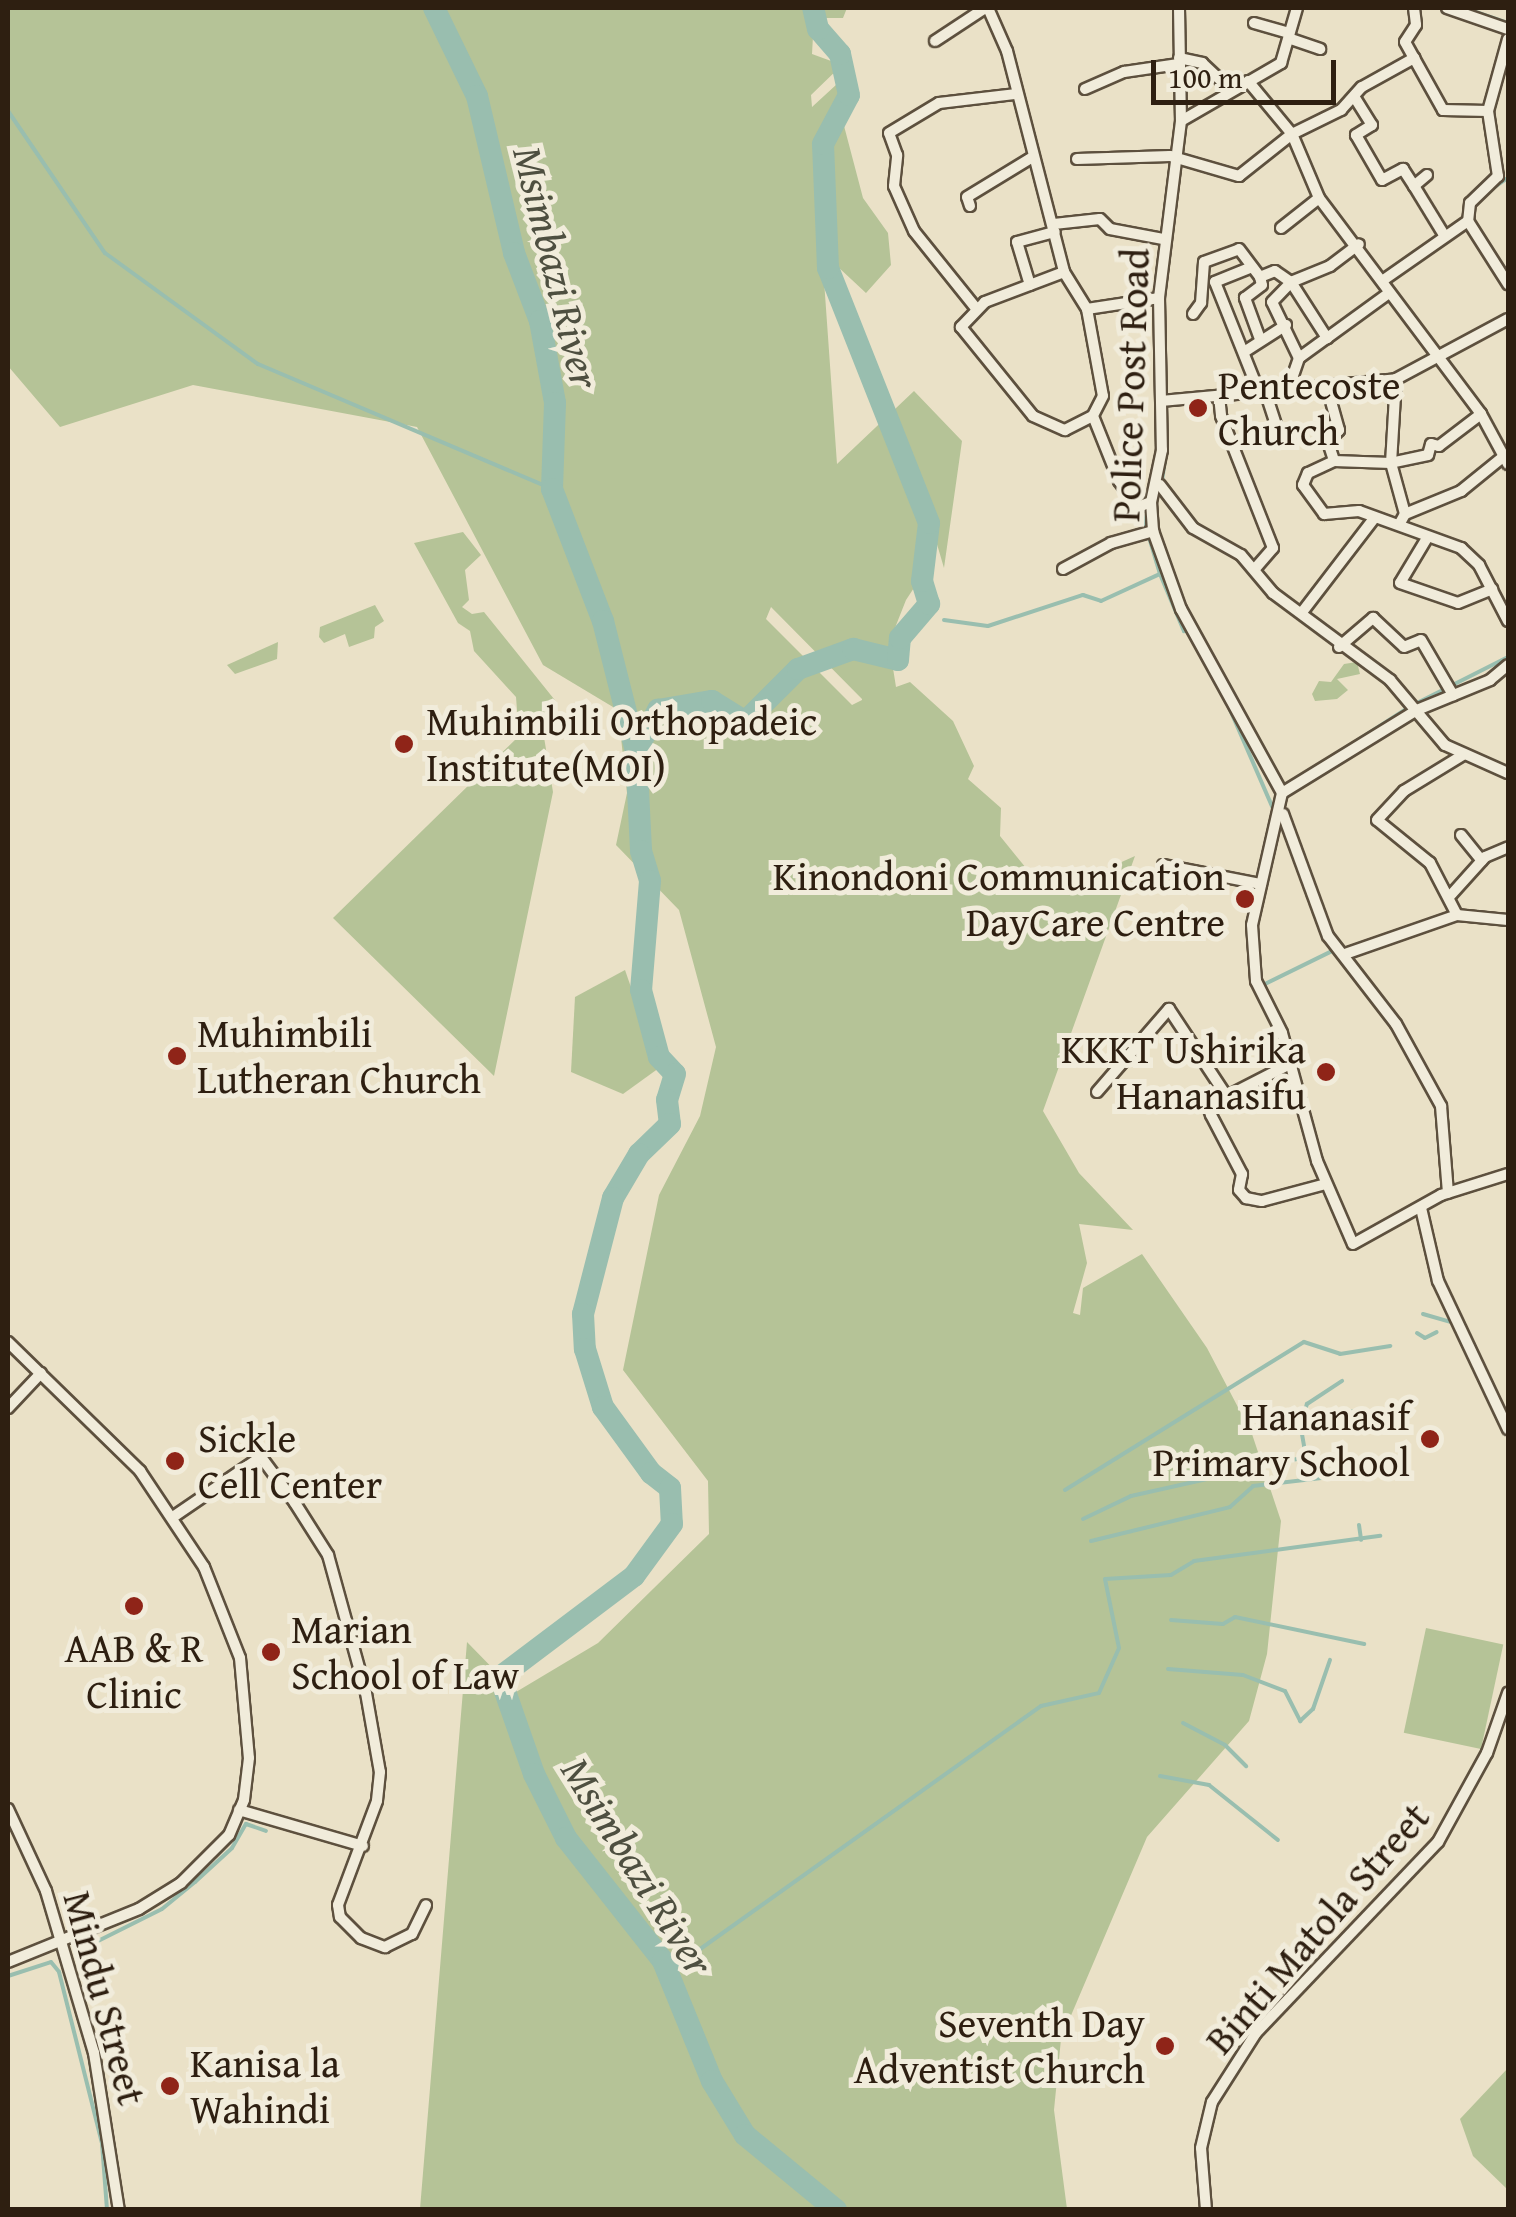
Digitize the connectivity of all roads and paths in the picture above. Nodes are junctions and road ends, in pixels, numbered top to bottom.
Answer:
1 (986, 8) edge
2 (1180, 8) edge
3 (1297, 8) edge
4 (1414, 8) edge
5 (1447, 8) edge
6 (1254, 22) dead end
7 (1508, 29) edge
8 (1290, 36) junction
9 (1508, 39) edge
10 (935, 41) dead end
11 (1320, 50) dead end
12 (1414, 58) junction
13 (1178, 60) junction
14 (1248, 81) junction
15 (1084, 89) dead end
16 (1230, 89) junction
17 (1016, 94) junction
18 (1355, 98) junction
19 (1488, 111) junction
20 (1181, 120) junction
21 (1292, 134) junction
22 (1176, 157) junction
23 (1031, 158) junction
24 (1077, 159) dead end
25 (1503, 174) edge
26 (1428, 175) dead end
27 (1414, 186) junction
28 (1319, 198) junction
29 (970, 206) dead end
30 (1468, 221) junction
31 (1055, 228) junction
32 (1280, 228) dead end
33 (1444, 235) junction
34 (1164, 239) junction
35 (1358, 244) junction
36 (1252, 267) junction
37 (1064, 272) junction
38 (1260, 278) junction
39 (1291, 282) junction
40 (1382, 282) junction
41 (1508, 284) edge
42 (1030, 285) junction
43 (1389, 294) junction
44 (1160, 298) junction
45 (975, 308) junction
46 (1086, 309) junction
47 (1193, 314) dead end
48 (1508, 319) edge
49 (1286, 325) junction
50 (1327, 338) junction
51 (1260, 340) junction
52 (1244, 352) junction
53 (1299, 358) junction
54 (1438, 360) junction
55 (1396, 379) junction
56 (1328, 387) junction
57 (1288, 390) junction
58 (1262, 393) junction
59 (1219, 396) junction
60 (1161, 401) junction
61 (1481, 414) junction
62 (1093, 416) junction
63 (1278, 432) dead end
64 (1334, 460) junction
65 (1506, 460) edge
66 (1391, 463) junction
67 (1160, 485) junction
68 (1151, 502) junction
69 (1375, 517) junction
70 (1403, 519) junction
71 (1153, 531) junction
72 (1427, 538) junction
73 (1063, 569) dead end
74 (1255, 569) junction
75 (1492, 590) junction
76 (1303, 611) junction
77 (1508, 621) edge
78 (1339, 647) junction
79 (1508, 667) edge
80 (1453, 695) junction
81 (1417, 710) junction
82 (1463, 755) junction
83 (1508, 774) edge
84 (1282, 793) junction
85 (1461, 835) dead end
86 (1508, 847) edge
87 (1482, 860) junction
88 (1164, 865) dead end
89 (1261, 884) junction
90 (1450, 896) junction
91 (1458, 915) junction
92 (1508, 920) edge
93 (1345, 954) junction
94 (1290, 1064) junction
95 (1097, 1092) dead end
96 (1226, 1096) junction
97 (1508, 1174) edge
98 (1326, 1184) junction
99 (1448, 1193) junction
100 (1421, 1208) junction
101 (8, 1342) edge
102 (41, 1373) junction
103 (1503, 1402) edge
104 (8, 1408) edge
105 (1508, 1429) edge
106 (174, 1516) junction
107 (1508, 1693) edge
108 (8, 1809) edge
109 (239, 1810) junction
110 (362, 1846) junction
111 (426, 1905) dead end
112 (63, 1943) junction
113 (8, 1962) edge
114 (119, 2210) edge
115 (1206, 2210) edge

1 - 10 street
1 - 17 street
2 - 13 street, Police Post Road
3 - 8 street
4 - 12 street
5 - 7 street
6 - 8 street
8 - 11 street
8 - 14 street
9 - 19 street
12 - 18 street
12 - 19 street
13 - 15 street
13 - 16 street
13 - 20 street, Police Post Road
14 - 16 street
14 - 21 street
16 - 20 street
17 - 23 street
17 - 45 street
18 - 21 street
18 - 27 street
19 - 25 street
20 - 22 street, Police Post Road
21 - 22 street
21 - 28 street
22 - 24 street
22 - 34 street, Police Post Road
23 - 29 street
23 - 31 street
25 - 30 street
26 - 27 street
27 - 33 street
28 - 32 street
28 - 35 street
30 - 33 street
30 - 41 street
31 - 34 street
31 - 37 street
31 - 42 street
33 - 40 street
34 - 44 street, Police Post Road
35 - 39 street
35 - 40 street
36 - 38 street
36 - 47 street
36 - 52 street
37 - 42 street
37 - 46 street
38 - 39 street
38 - 51 street
39 - 49 street
39 - 50 street
40 - 43 street
42 - 45 street
43 - 50 street
43 - 54 street
44 - 46 street
44 - 60 street, Police Post Road
45 - 62 street
46 - 62 street
48 - 54 street
49 - 51 street
49 - 53 street
50 - 53 street
51 - 52 street
52 - 58 street
53 - 57 street
54 - 55 street
54 - 61 street
55 - 56 street
55 - 66 street
56 - 57 street
56 - 64 street
57 - 58 street
58 - 59 street
58 - 63 street
59 - 60 street
59 - 74 street
60 - 67 street, Police Post Road
61 - 65 street
61 - 66 street
62 - 68 street
64 - 66 street
64 - 69 street
65 - 70 street
66 - 70 street
67 - 68 street, Police Post Road
67 - 74 street
68 - 71 street, Police Post Road
69 - 70 street
69 - 76 street
70 - 72 street
71 - 73 street
71 - 84 street, Police Post Road
72 - 75 street
72 - 75 street
74 - 76 street
75 - 77 street
76 - 78 street
78 - 80 street
78 - 81 street
79 - 80 street
80 - 81 street
81 - 82 street
81 - 84 street
82 - 83 street
82 - 90 street
84 - 89 street
84 - 93 street, Police Post Road
85 - 87 street
86 - 87 street
87 - 90 street
88 - 89 street
89 - 94 street
90 - 91 street
91 - 92 street
91 - 93 street
93 - 99 street, Police Post Road
94 - 96 street
94 - 98 street
95 - 96 street
96 - 98 street
97 - 99 street
98 - 100 street
99 - 100 street
100 - 103 street
101 - 102 street
102 - 104 street
102 - 106 street
103 - 105 street
106 - 109 street
106 - 110 street
107 - 115 street, Binti Matola Street
108 - 112 street, Mindu Street
109 - 110 street
109 - 112 street
110 - 111 street
112 - 113 street
112 - 114 street, Mindu Street

